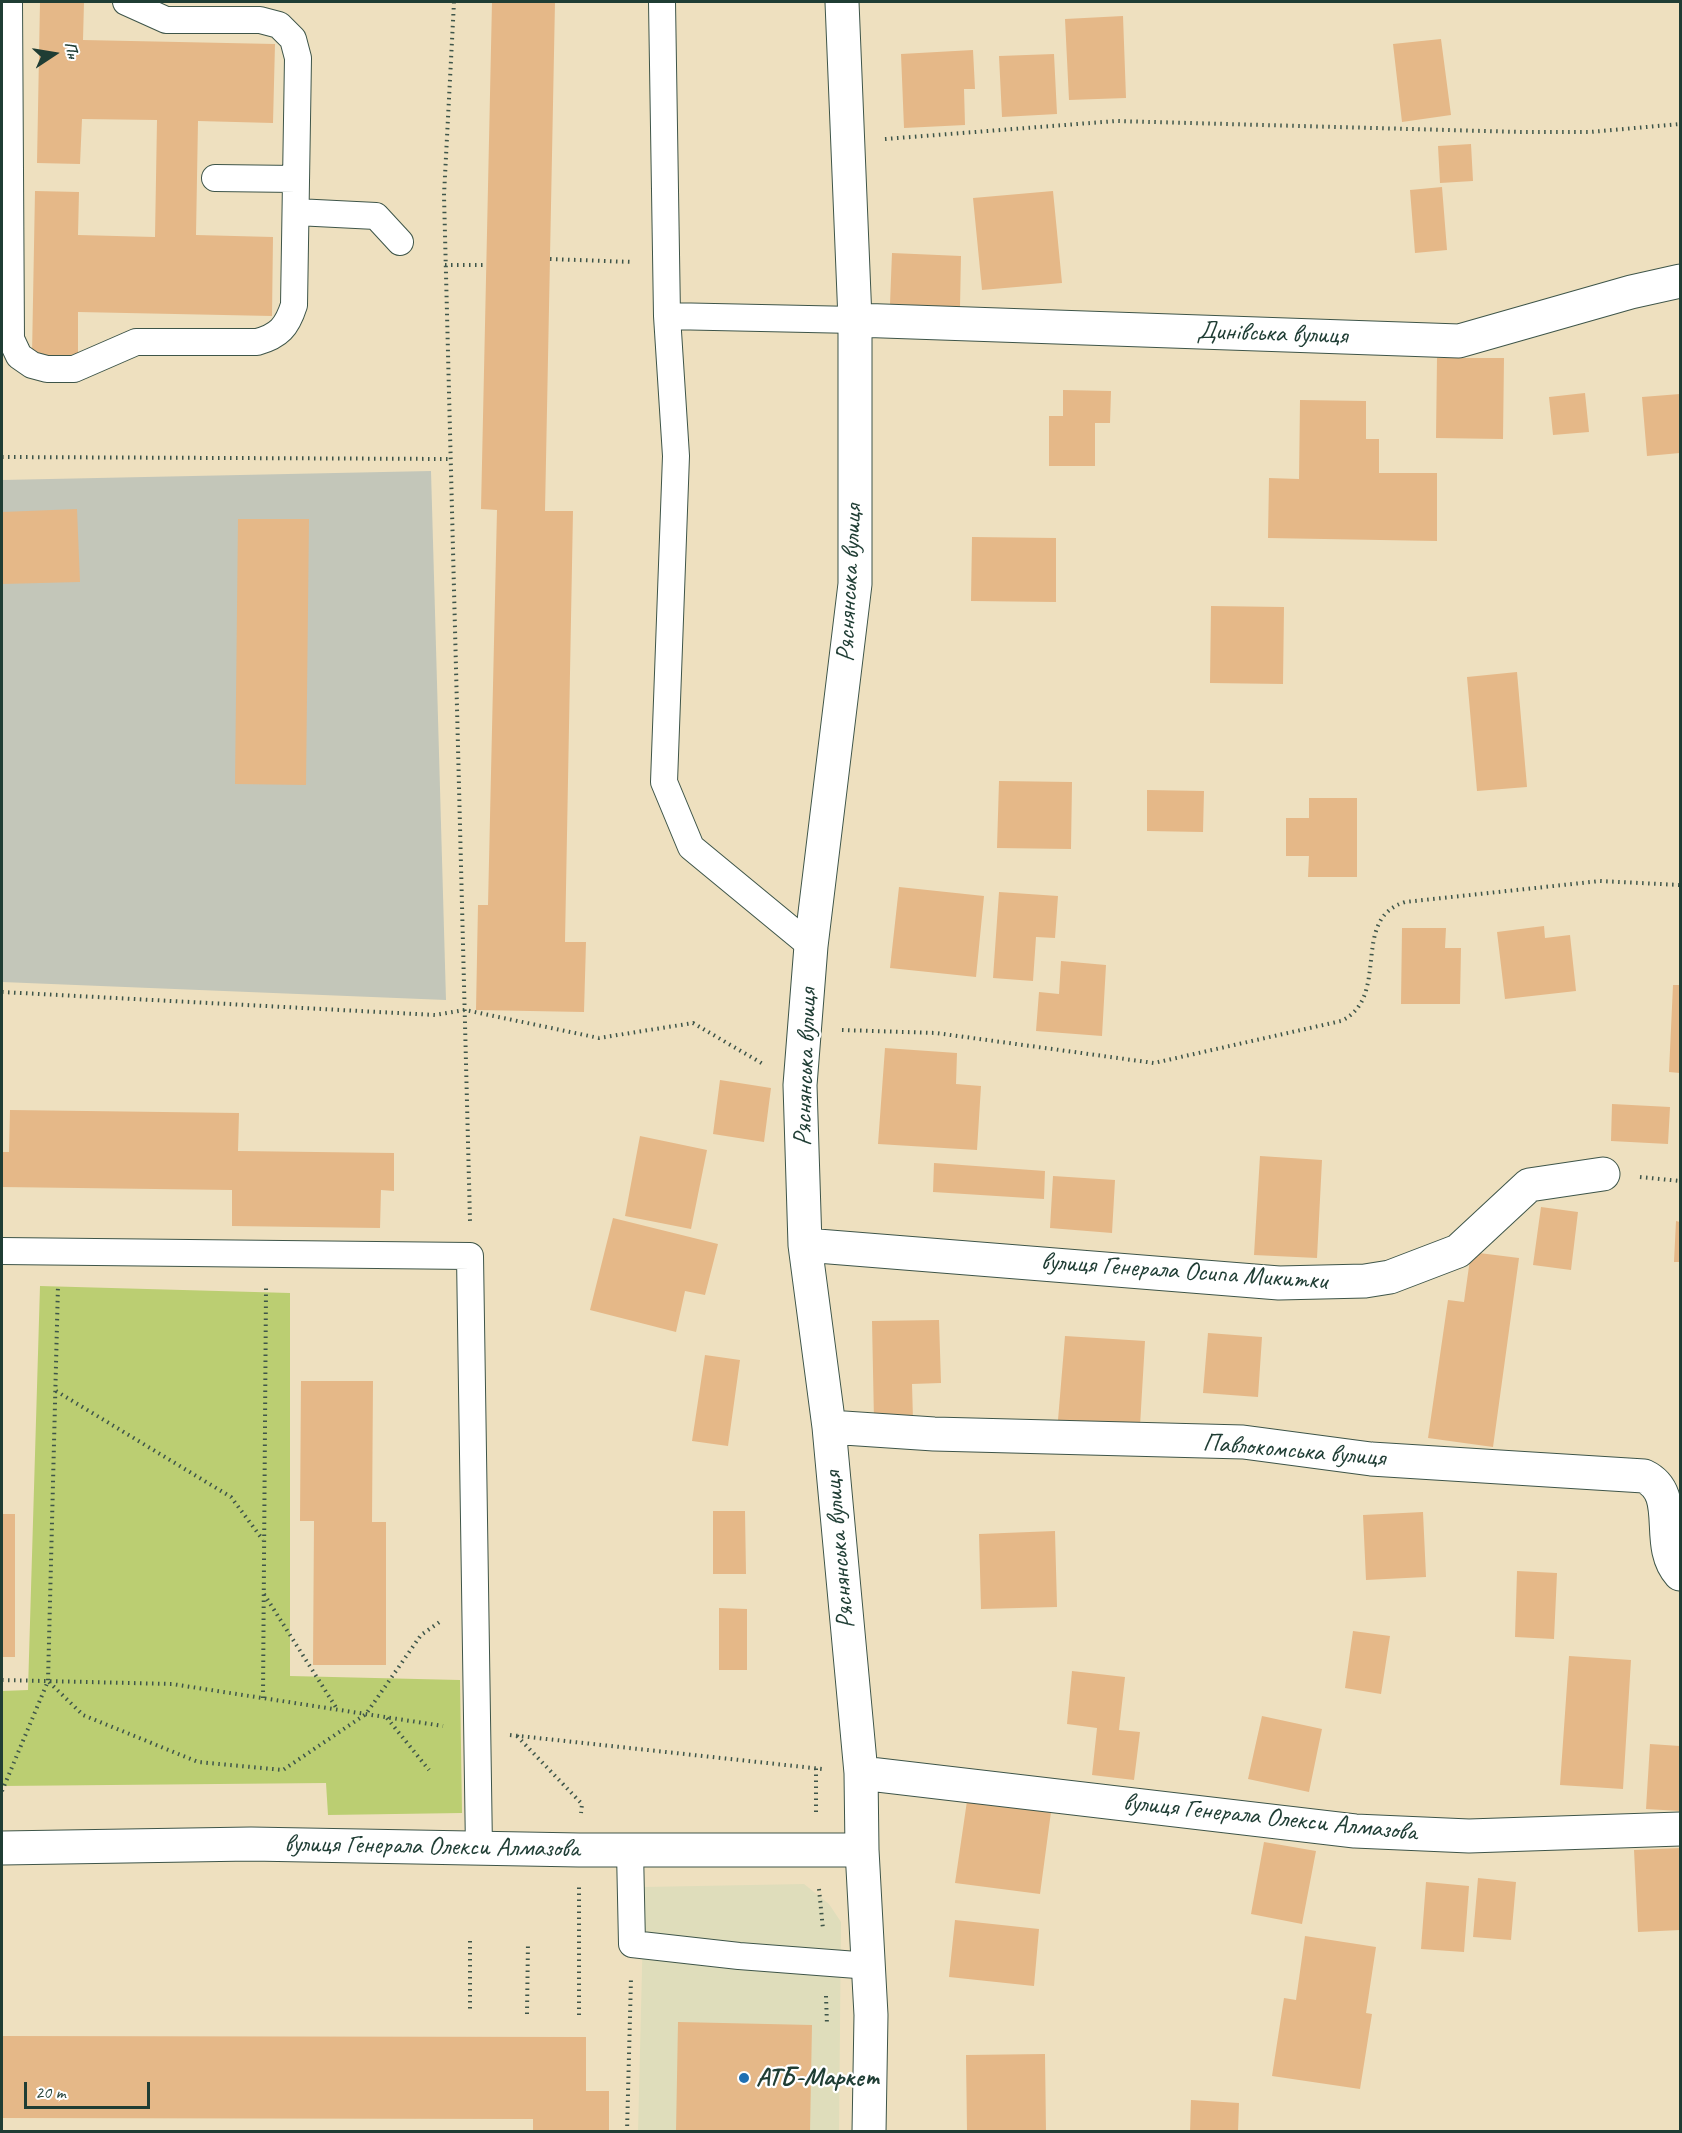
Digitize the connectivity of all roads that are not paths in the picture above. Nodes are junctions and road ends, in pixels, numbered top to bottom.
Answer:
1 (9, 2) edge
2 (126, 2) edge
3 (662, 2) edge
4 (842, 2) edge
5 (215, 178) dead end
6 (296, 179) junction
7 (296, 212) junction
8 (400, 242) dead end
9 (1680, 282) edge
10 (667, 316) junction
11 (855, 320) junction
12 (6, 339) edge
13 (811, 946) junction
14 (1603, 1173) dead end
15 (805, 1245) junction
16 (2, 1251) edge
17 (828, 1427) junction
18 (1680, 1574) edge
19 (861, 1773) junction
20 (1680, 1829) edge
21 (2, 1848) edge
22 (479, 1849) junction
23 (862, 1850) junction
24 (630, 1851) junction
25 (870, 1966) junction
26 (869, 2132) edge

1 - 12 lane
2 - 6 lane
3 - 10 lane
4 - 11 street, Ряснянська вулиця
5 - 6 lane
6 - 7 lane
7 - 8 lane
7 - 12 lane
9 - 11 street, Динівська вулиця
10 - 11 lane
10 - 13 lane
11 - 13 street, Ряснянська вулиця
13 - 15 street, Ряснянська вулиця
14 - 15 street, вулиця Генерала Осипа Микитки
15 - 17 street, Ряснянська вулиця
16 - 22 lane
17 - 18 street, Павлокомська вулиця
17 - 19 street, Ряснянська вулиця
19 - 20 street, вулиця Генерала Олекси Алмазова
19 - 23 street, Ряснянська вулиця
21 - 22 street, вулиця Генерала Олекси Алмазова
22 - 24 street, вулиця Генерала Олекси Алмазова
23 - 24 street, вулиця Генерала Олекси Алмазова
23 - 25 street, Ряснянська вулиця
24 - 25 lane
25 - 26 street, Ряснянська вулиця

